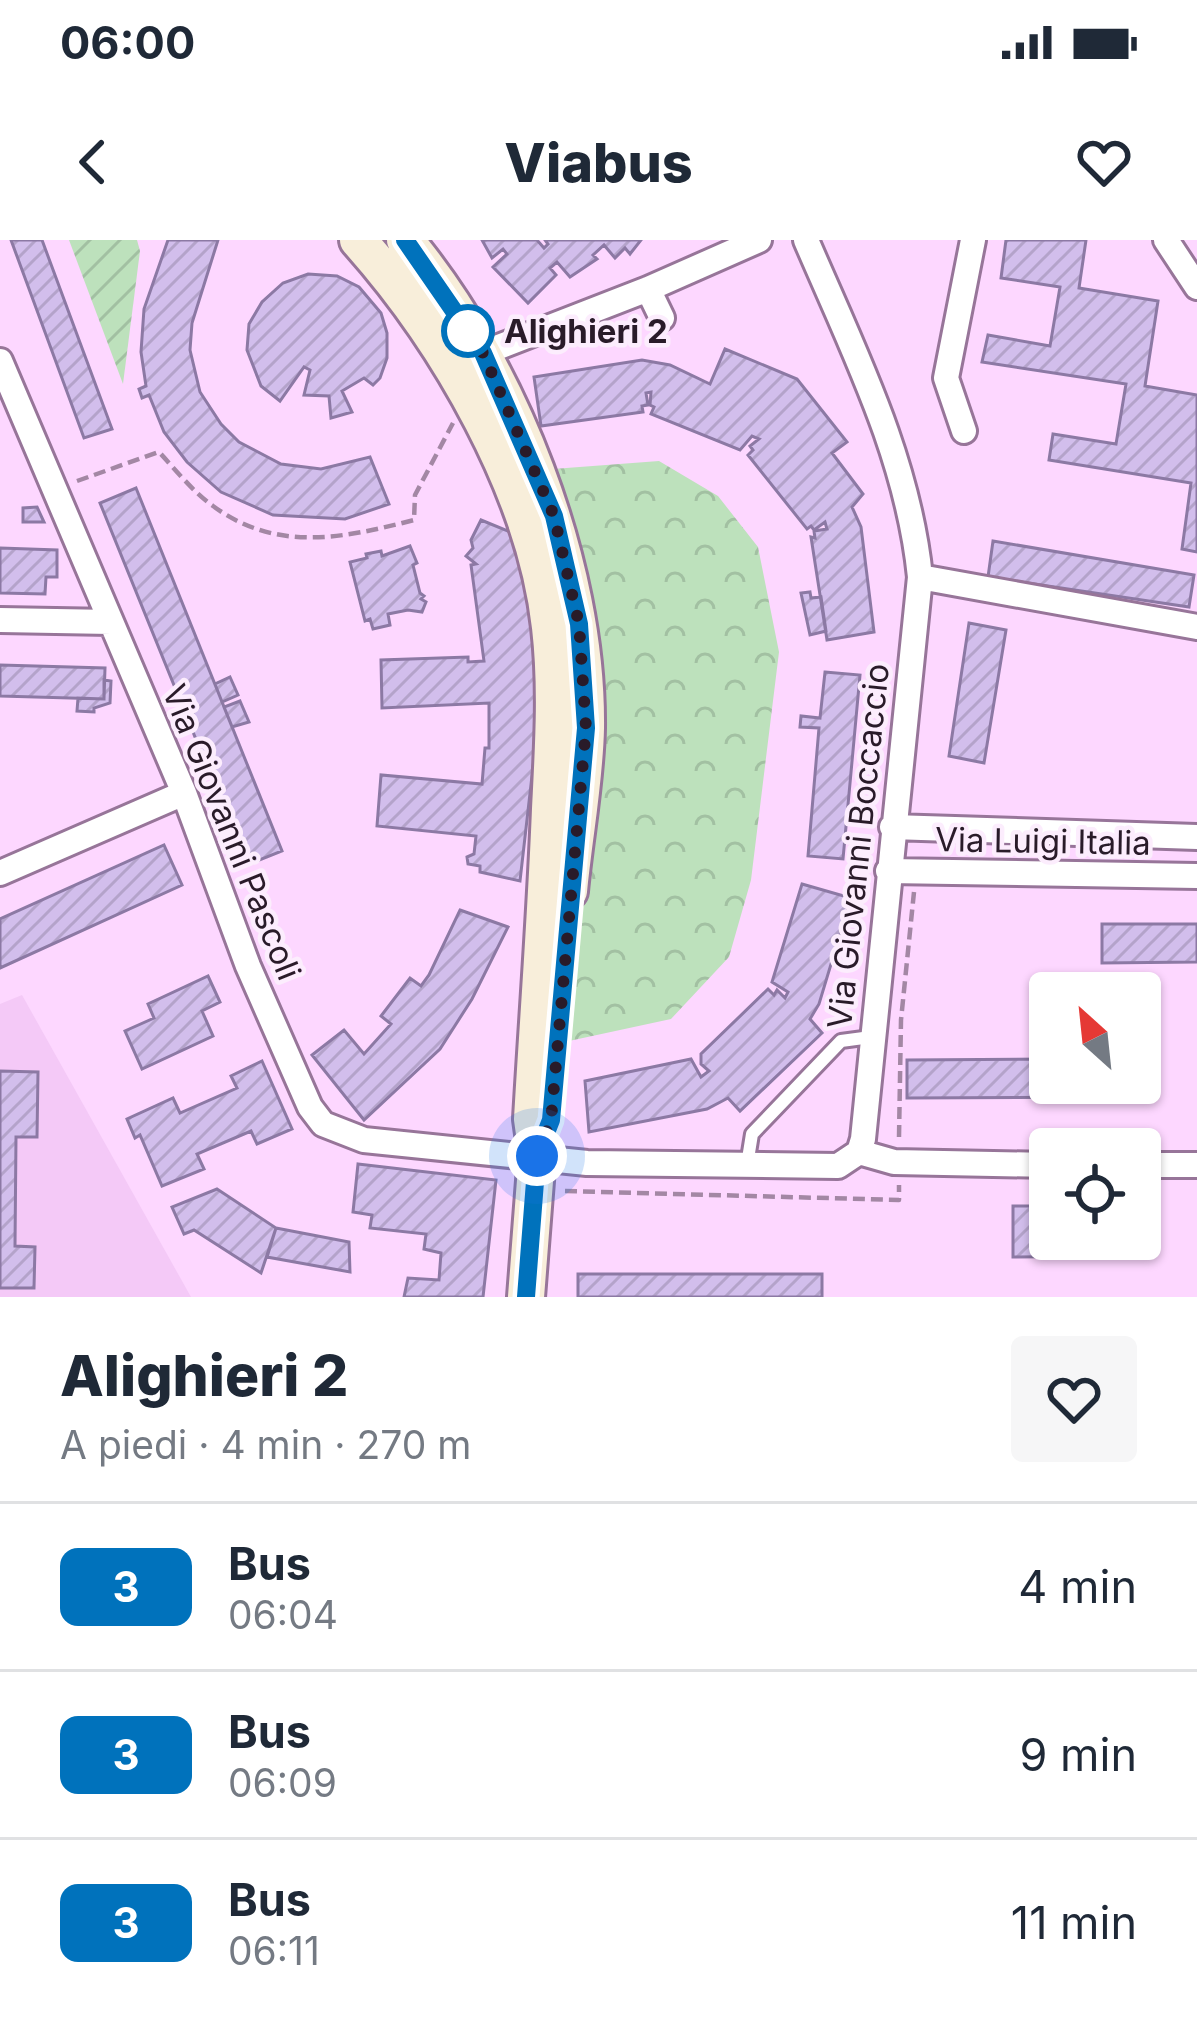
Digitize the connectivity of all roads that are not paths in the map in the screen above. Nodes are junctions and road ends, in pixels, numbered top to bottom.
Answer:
1 (358, 240) edge
2 (405, 240) edge
3 (759, 240) edge
4 (806, 240) edge
5 (973, 240) edge
6 (1166, 240) edge
7 (1197, 287) edge
8 (648, 289) junction
9 (662, 317) dead end
10 (471, 360) junction
11 (0, 361) edge
12 (964, 430) dead end
13 (920, 578) junction
14 (0, 620) edge
15 (111, 622) junction
16 (1197, 627) edge
17 (184, 793) junction
18 (892, 827) junction
19 (1197, 837) edge
20 (888, 871) junction
21 (0, 873) edge
22 (1197, 877) edge
23 (871, 1037) junction
24 (860, 1152) junction
25 (537, 1156) junction
26 (1029, 1165) edge
27 (1161, 1165) edge
28 (1197, 1165) edge
29 (747, 1166) junction
30 (526, 1297) edge

1 - 10 street
2 - 10 street
3 - 8 street
4 - 13 street, Via Giovanni Boccaccio
5 - 12 street
6 - 7 street
8 - 9 street
8 - 10 street
10 - 25 street
10 - 25 street
11 - 15 street, Via Giovanni Pascoli
13 - 16 street
13 - 18 street, Via Giovanni Boccaccio
14 - 15 street
15 - 17 street, Via Giovanni Pascoli
17 - 21 street
17 - 25 street, Via Giovanni Pascoli
18 - 19 street, Via Luigi Italia
18 - 20 street, Via Giovanni Boccaccio
20 - 22 street, Via Luigi Italia
20 - 23 street, Via Giovanni Boccaccio
23 - 24 street, Via Giovanni Boccaccio
23 - 29 lane
24 - 26 street
24 - 29 street
25 - 29 street
25 - 30 street
27 - 28 street

